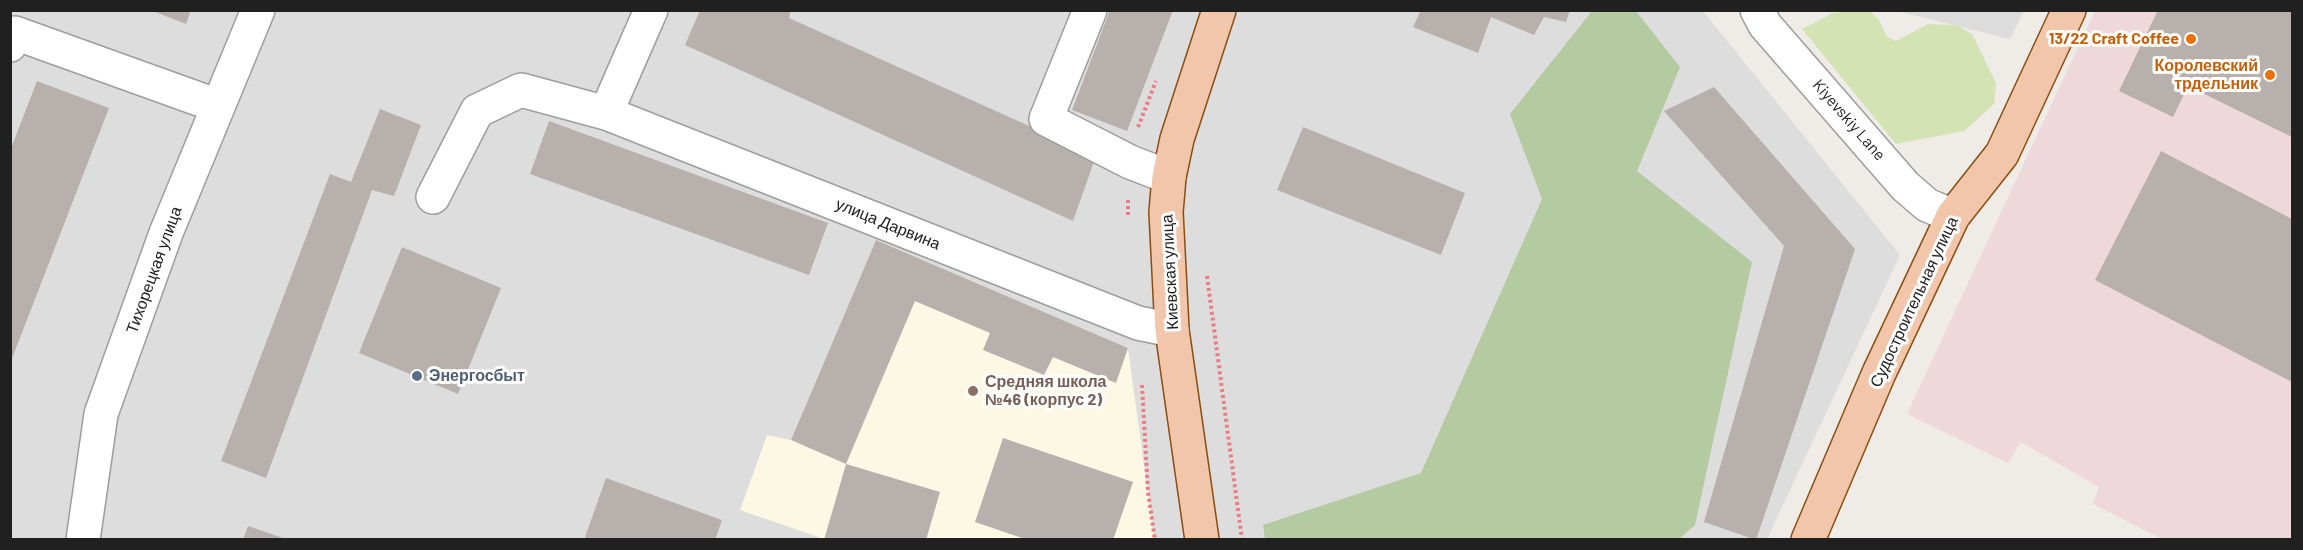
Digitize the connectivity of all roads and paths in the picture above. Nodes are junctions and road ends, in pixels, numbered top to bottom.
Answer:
1 (258, 10) edge
2 (651, 10) edge
3 (1090, 10) edge
4 (1219, 10) edge
5 (1756, 10) edge
6 (2069, 10) edge
7 (12, 37) edge
8 (218, 106) junction
9 (606, 112) junction
10 (1169, 177) junction
11 (433, 197) dead end
12 (1953, 216) junction
13 (1207, 267) dead end
14 (1172, 330) junction
15 (83, 540) edge
16 (1202, 540) edge
17 (1242, 540) edge
18 (1808, 540) edge

1 - 8 street, Тихорецкая улица
2 - 9 street
3 - 10 street
4 - 10 main road, Киевская улица
5 - 12 street, Kiyevskiy Lane
6 - 12 main road, Судостроительная улица
7 - 8 street
8 - 15 street, Тихорецкая улица
9 - 11 street, улица Дарвина
9 - 14 street, улица Дарвина
10 - 14 main road, Киевская улица
12 - 18 main road, Судостроительная улица
13 - 17 path
14 - 16 main road, Киевская улица

